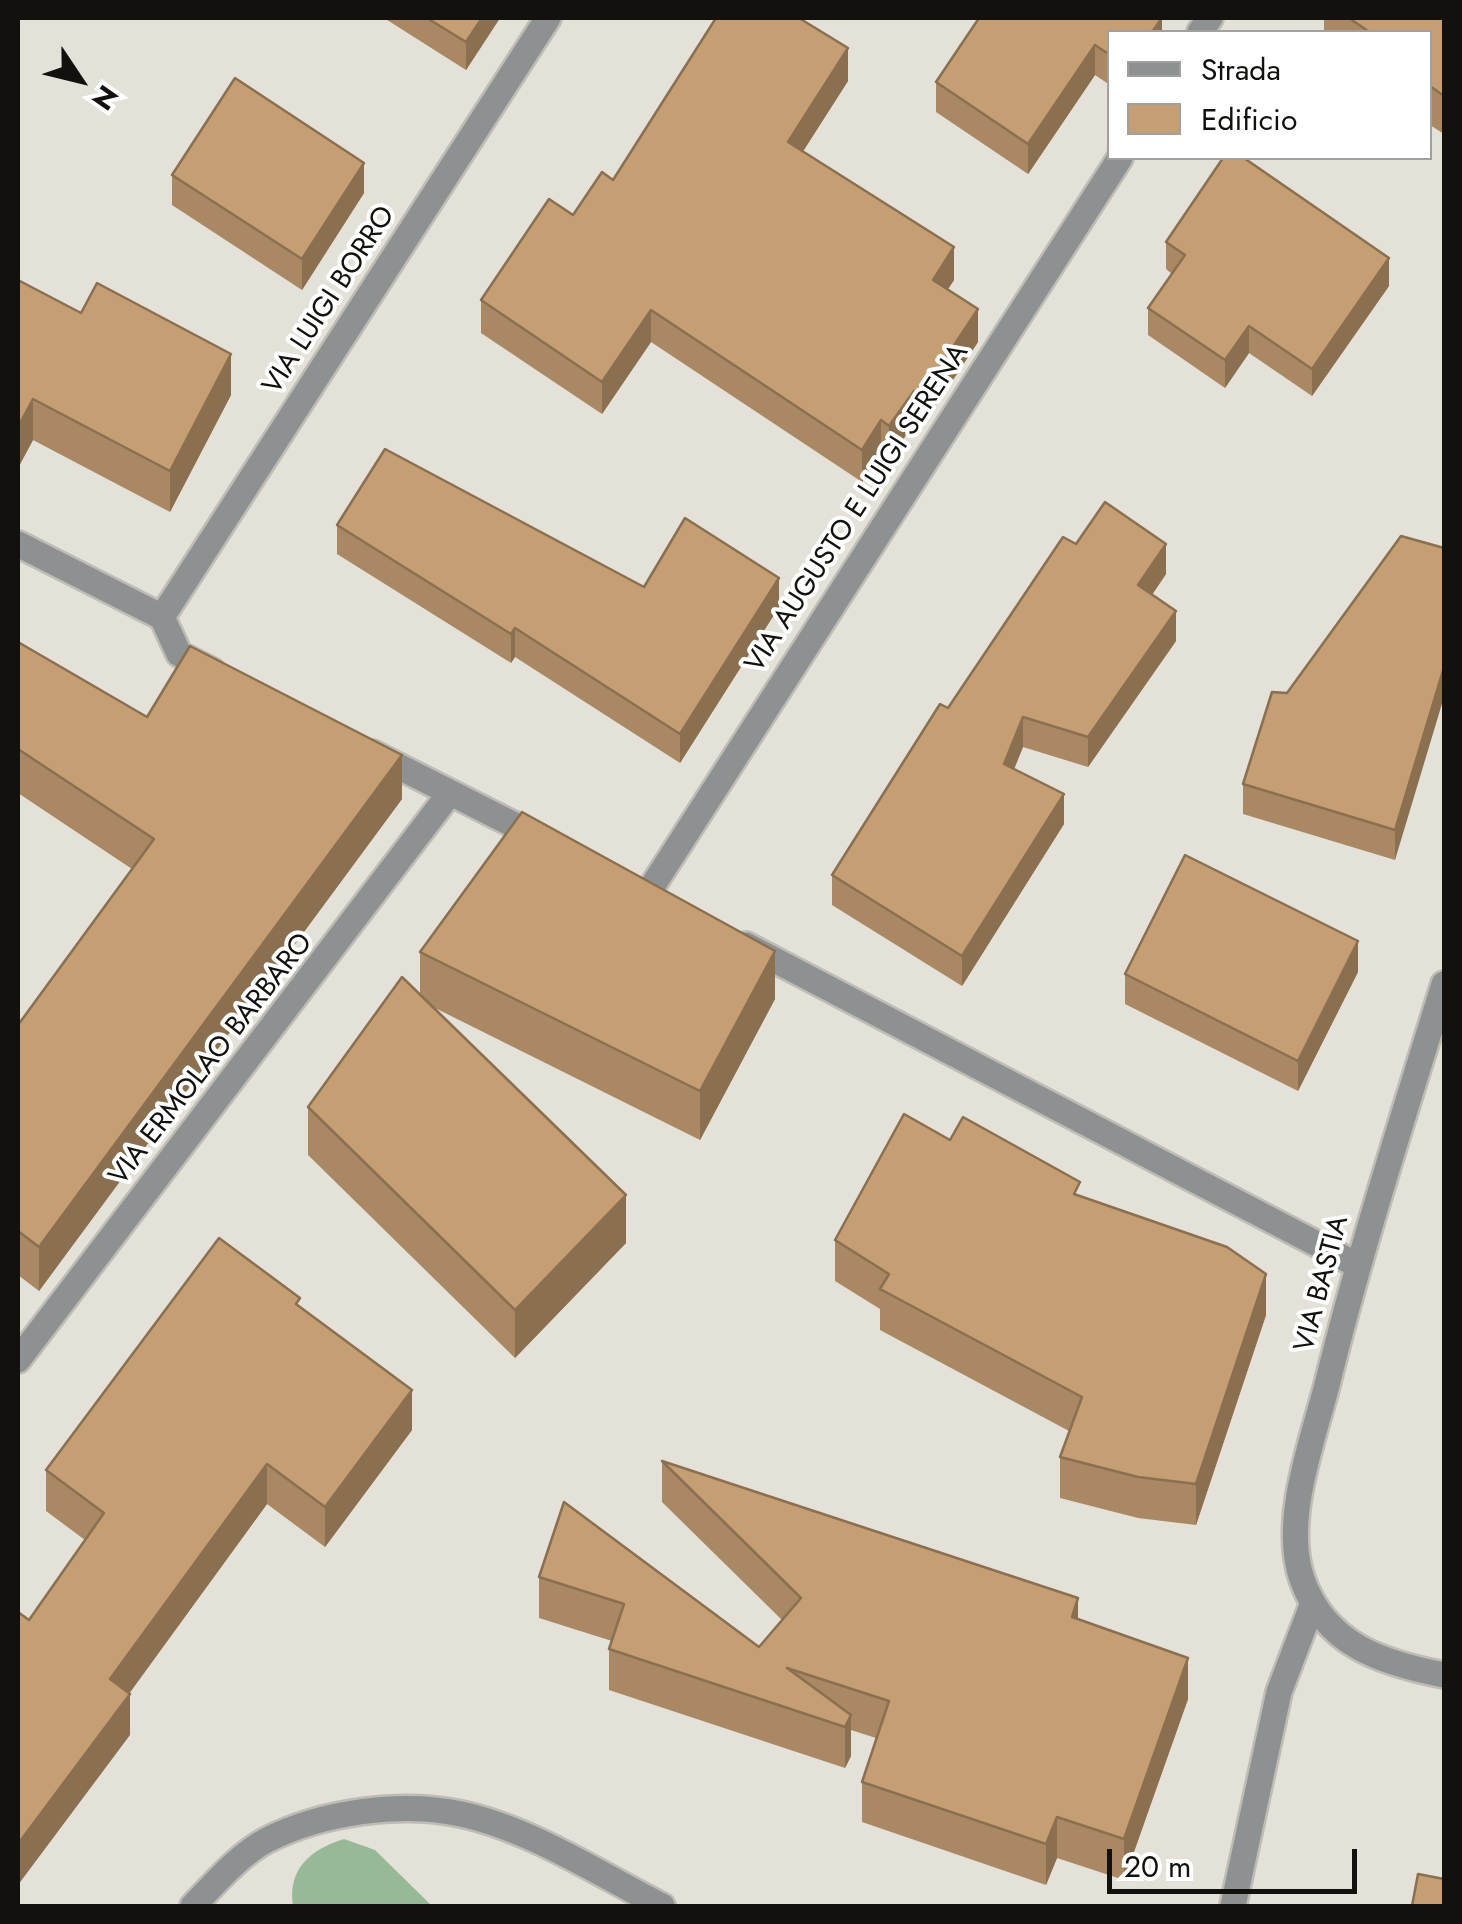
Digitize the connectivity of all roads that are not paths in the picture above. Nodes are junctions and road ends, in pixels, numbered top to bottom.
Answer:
1 (548, 18) edge
2 (1119, 160) edge
3 (18, 544) edge
4 (162, 618) junction
5 (230, 680) edge
6 (348, 741) edge
7 (450, 793) junction
8 (566, 852) edge
9 (648, 894) edge
10 (718, 930) edge
11 (1444, 984) edge
12 (1357, 1265) junction
13 (18, 1360) edge
14 (1313, 1602) junction
15 (1444, 1675) edge
16 (193, 1906) edge
17 (662, 1906) edge
18 (1234, 1906) edge

1 - 4 street, VIA LUIGI BORRO
2 - 9 street, VIA AUGUSTO E LUIGI SERENA
3 - 4 street
4 - 5 street
6 - 7 street
7 - 8 street
7 - 13 street, VIA ERMOLAO BARBARO
10 - 12 street
11 - 12 street, VIA BASTIA
12 - 14 street, VIA BASTIA
14 - 15 street, VIA BASTIA
14 - 18 street
16 - 17 street

